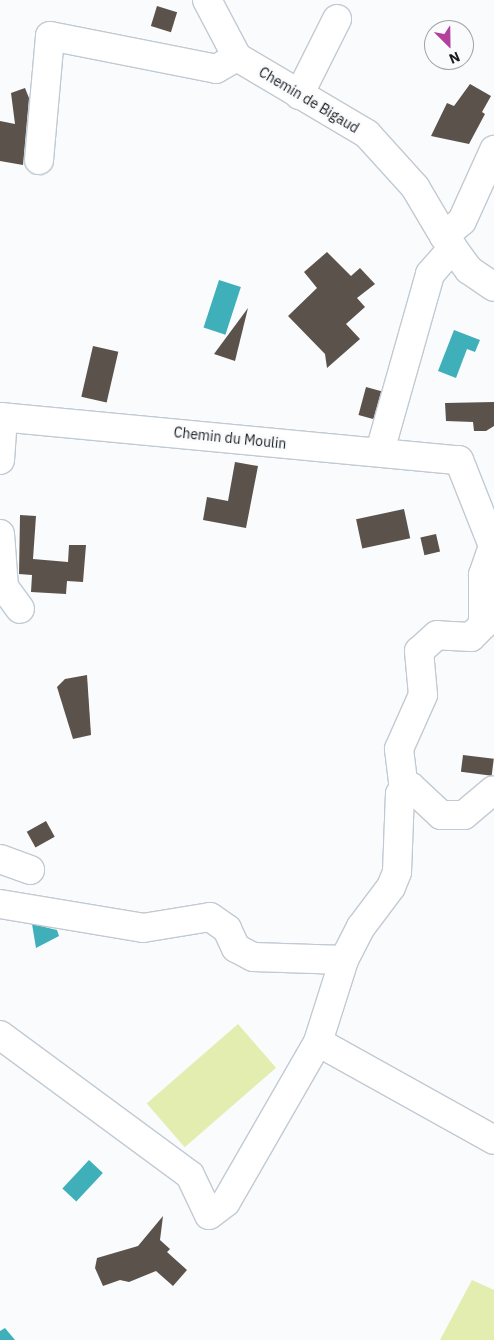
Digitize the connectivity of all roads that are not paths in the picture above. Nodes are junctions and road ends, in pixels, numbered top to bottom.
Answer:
1 (207, 0) edge
2 (337, 20) dead end
3 (237, 57) junction
4 (298, 95) junction
5 (494, 150) edge
6 (39, 160) dead end
7 (448, 242) junction
8 (494, 287) edge
9 (1, 417) edge
10 (380, 451) junction
11 (0, 460) edge
12 (0, 534) edge
13 (20, 610) dead end
14 (404, 787) junction
15 (493, 791) edge
16 (0, 859) edge
17 (30, 870) dead end
18 (0, 904) edge
19 (344, 960) junction
20 (0, 1034) edge
21 (318, 1042) junction
22 (494, 1140) edge

1 - 3 street
2 - 4 street
3 - 4 street, Chemin de Bigaud
3 - 6 street
4 - 7 street, Chemin de Bigaud
5 - 7 street
7 - 8 street, Chemin de Bigaud
7 - 10 street
9 - 10 street, Chemin du Moulin
9 - 11 street
10 - 14 street, Chemin du Moulin
12 - 13 street
14 - 15 street
14 - 19 street
16 - 17 street
18 - 19 street
19 - 21 street
20 - 21 street
21 - 22 street

